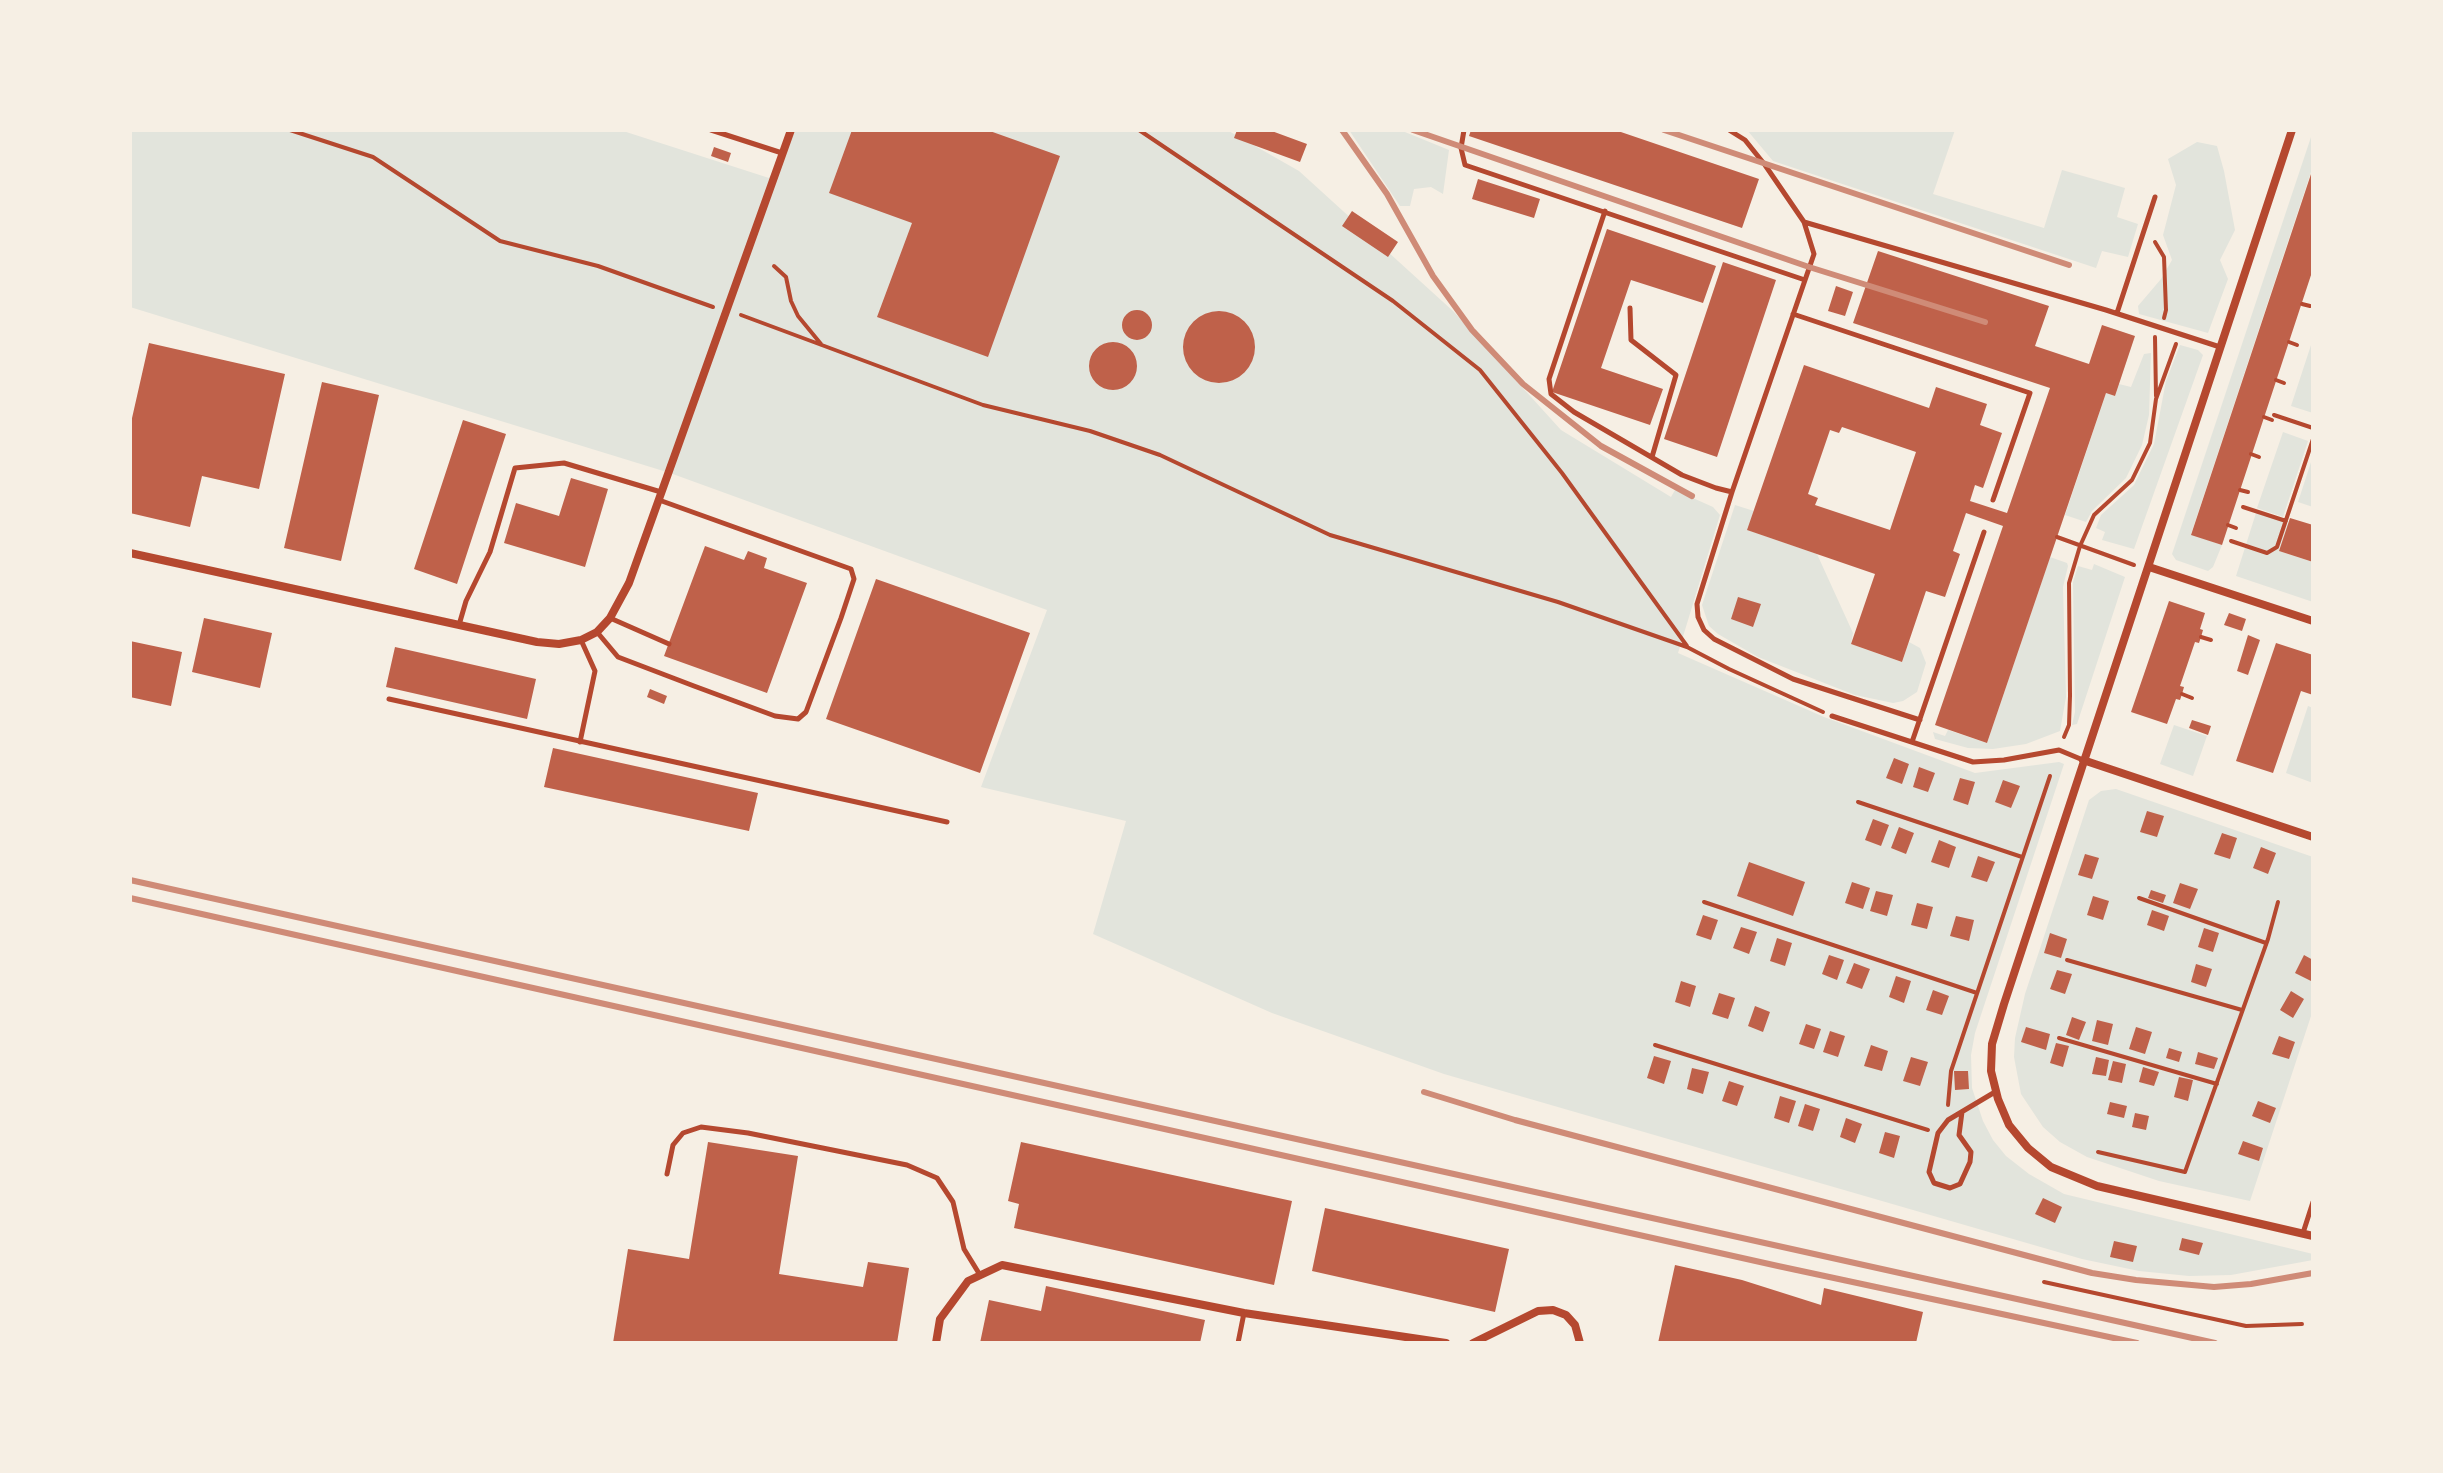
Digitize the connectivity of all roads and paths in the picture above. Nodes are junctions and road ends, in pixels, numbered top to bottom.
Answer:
1 (290, 130) edge
2 (711, 130) edge
3 (791, 130) edge
4 (1139, 130) edge
5 (1464, 130) edge
6 (1729, 130) edge
7 (2292, 130) edge
8 (783, 153) junction
9 (2155, 197) dead end
10 (1605, 211) junction
11 (1804, 222) junction
12 (2153, 235) dead end
13 (774, 266) dead end
14 (1805, 280) junction
15 (2302, 304) dead end
16 (2310, 306) dead end
17 (1630, 308) dead end
18 (726, 311) junction
19 (2117, 313) junction
20 (1793, 314) junction
21 (2154, 326) junction
22 (2161, 328) junction
23 (2180, 334) junction
24 (2289, 342) dead end
25 (822, 345) junction
26 (2297, 345) dead end
27 (2221, 347) junction
28 (2276, 380) dead end
29 (2284, 383) dead end
30 (2156, 399) junction
31 (2264, 417) dead end
32 (2313, 428) edge
33 (2313, 439) edge
34 (2251, 454) dead end
35 (1652, 457) junction
36 (2259, 457) dead end
37 (2240, 490) dead end
38 (1732, 492) junction
39 (2248, 492) dead end
40 (660, 496) junction
41 (1993, 500) dead end
42 (2243, 507) dead end
43 (2286, 521) junction
44 (2228, 525) dead end
45 (2236, 528) dead end
46 (1984, 532) dead end
47 (2057, 537) dead end
48 (2231, 541) dead end
49 (2080, 546) junction
50 (130, 553) edge
51 (2119, 560) dead end
52 (2149, 567) junction
53 (610, 618) junction
54 (2313, 621) edge
55 (459, 625) junction
56 (597, 632) junction
57 (2201, 637) dead end
58 (581, 640) junction
59 (2211, 640) dead end
60 (669, 644) dead end
61 (1687, 647) junction
62 (2182, 694) dead end
63 (2192, 698) dead end
64 (389, 699) dead end
65 (1832, 716) joint
66 (1920, 720) junction
67 (580, 742) junction
68 (1912, 742) junction
69 (2059, 750) junction
70 (2083, 760) junction
71 (2050, 776) dead end
72 (1858, 802) dead end
73 (947, 822) dead end
74 (2313, 837) edge
75 (2022, 857) junction
76 (2139, 898) dead end
77 (1704, 902) dead end
78 (2278, 902) dead end
79 (2266, 943) junction
80 (2067, 960) dead end
81 (1977, 993) junction
82 (2243, 1010) junction
83 (2059, 1038) dead end
84 (1655, 1045) dead end
85 (2217, 1084) junction
86 (1996, 1091) junction
87 (1962, 1112) junction
88 (1948, 1120) junction
89 (1938, 1133) junction
90 (2098, 1152) dead end
91 (667, 1174) dead end
92 (2313, 1202) edge
93 (2308, 1234) edge
94 (980, 1275) junction
95 (2044, 1282) dead end
96 (1244, 1313) junction
97 (2302, 1324) dead end
98 (936, 1343) edge
99 (1238, 1343) edge
100 (1446, 1343) edge
101 (1473, 1343) edge
102 (1580, 1343) edge

1 - 18 path
2 - 8 lane
3 - 8 street
4 - 61 path
5 - 10 lane
6 - 11 lane
7 - 27 street
8 - 18 street
9 - 19 lane
10 - 14 lane
10 - 35 lane
11 - 14 lane
11 - 19 lane
12 - 22 path
13 - 25 path
14 - 20 lane
15 - 16 path
17 - 35 lane
18 - 25 path
18 - 40 street
19 - 21 lane
20 - 38 lane
20 - 41 lane
21 - 22 lane
21 - 30 path
22 - 23 lane
23 - 27 lane
23 - 30 path
24 - 26 path
25 - 61 path
27 - 52 street
28 - 29 path
30 - 49 path
31 - 32 path
33 - 43 path
34 - 36 path
35 - 38 lane
37 - 39 path
38 - 66 lane
40 - 53 street
40 - 55 lane
40 - 56 lane
42 - 43 path
43 - 48 path
44 - 45 path
46 - 66 lane
47 - 49 path
49 - 51 path
49 - 69 path
50 - 55 street
52 - 54 street
52 - 70 street
53 - 56 street
53 - 60 lane
55 - 58 street
56 - 58 street
57 - 59 path
58 - 67 lane
61 - 65 path
62 - 63 path
64 - 67 lane
65 - 68 lane
66 - 68 lane
67 - 73 lane
68 - 69 lane
69 - 70 lane
70 - 74 street
70 - 86 street
71 - 75 path
72 - 75 path
75 - 81 path
76 - 79 path
77 - 81 path
78 - 79 path
79 - 82 path
80 - 82 path
81 - 88 path
82 - 85 path
83 - 85 path
84 - 89 path
85 - 90 path
86 - 87 lane
86 - 93 street
87 - 88 lane
87 - 89 lane
88 - 89 lane
91 - 94 lane
92 - 93 lane
94 - 96 street
94 - 98 street
95 - 97 path
96 - 99 lane
96 - 100 street
101 - 102 street

